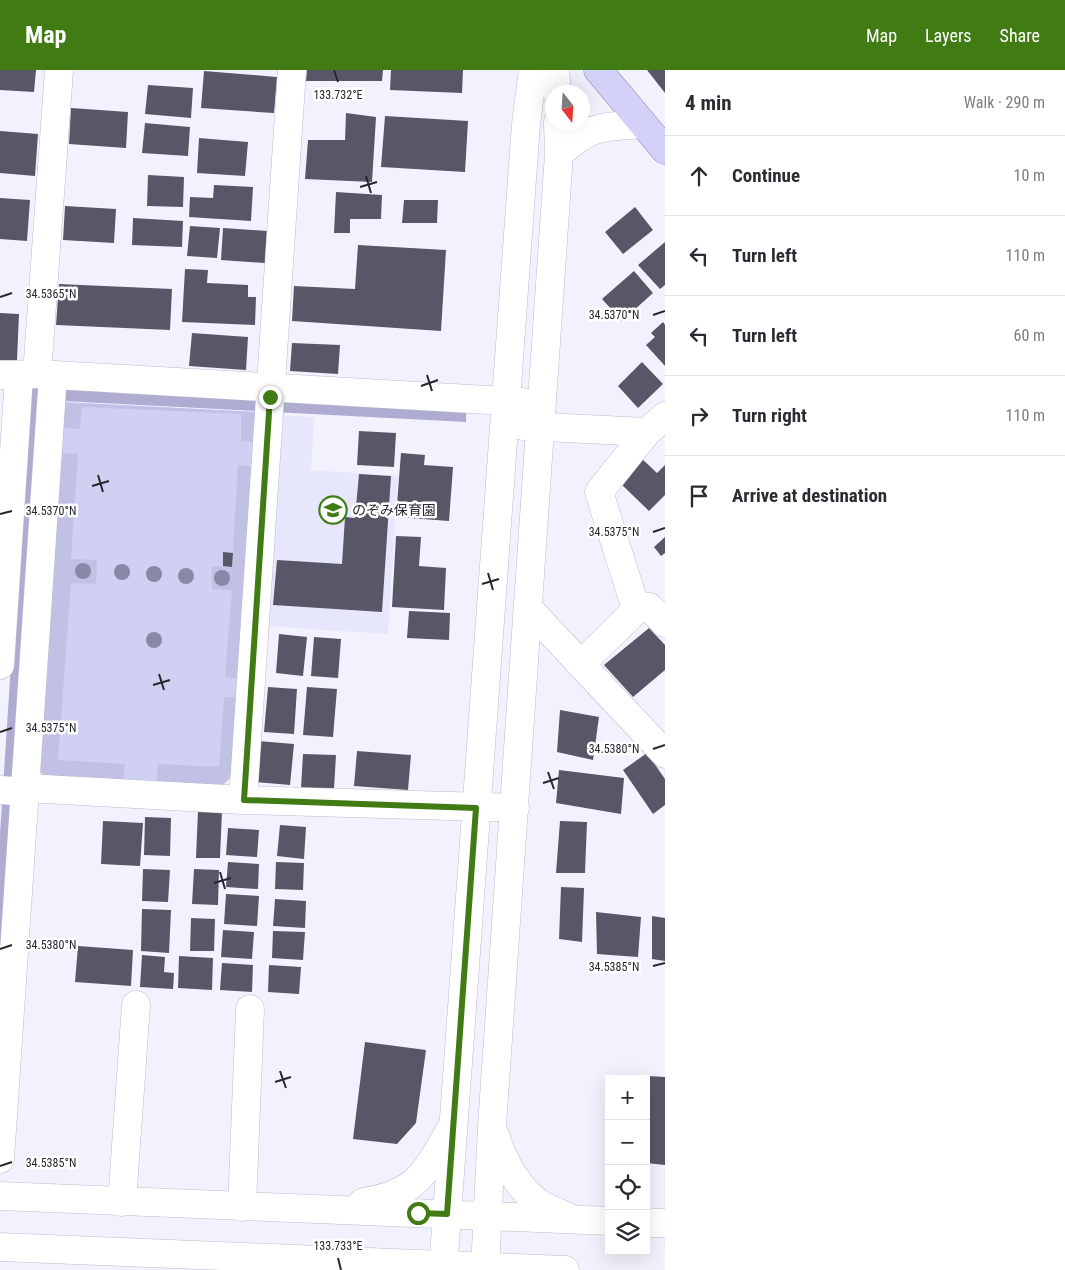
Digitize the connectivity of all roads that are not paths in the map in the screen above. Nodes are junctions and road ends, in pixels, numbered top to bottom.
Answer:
1 (59, 70) edge
2 (292, 70) edge
3 (533, 70) edge
4 (555, 70) edge
5 (598, 70) edge
6 (556, 85) edge
7 (643, 124) junction
8 (558, 130) edge
9 (665, 150) edge
10 (559, 154) junction
11 (36, 381) edge
12 (270, 399) junction
13 (505, 413) junction
14 (542, 415) junction
15 (656, 424) edge
16 (528, 608) junction
17 (636, 609) junction
18 (665, 623) edge
19 (581, 664) junction
20 (0, 665) edge
21 (665, 754) edge
22 (17, 791) edge
23 (244, 800) junction
24 (476, 808) junction
25 (515, 808) junction
26 (136, 1005) dead end
27 (250, 1009) dead end
28 (454, 1124) junction
29 (492, 1126) junction
30 (0, 1159) edge
31 (0, 1196) edge
32 (122, 1202) junction
33 (242, 1207) junction
34 (320, 1209) junction
35 (447, 1214) junction
36 (487, 1216) junction
37 (574, 1220) junction
38 (605, 1221) edge
39 (650, 1223) edge
40 (665, 1224) edge
41 (0, 1247) edge
42 (317, 1260) junction
43 (443, 1267) edge
44 (485, 1268) edge
45 (355, 1270) edge
46 (565, 1270) edge

1 - 11 street
2 - 12 street
3 - 13 street
4 - 6 street
5 - 7 main road
7 - 9 main road
7 - 10 street
8 - 10 street
10 - 14 street
11 - 12 street
11 - 20 street
11 - 22 street
12 - 13 street
12 - 23 street
13 - 14 street
13 - 24 street
14 - 15 street
14 - 16 street
15 - 17 street
16 - 19 street
16 - 25 street
17 - 18 street
17 - 19 street
19 - 21 street
22 - 23 street
22 - 30 street
23 - 24 street
24 - 25 street
24 - 28 street
25 - 29 street
26 - 32 street
27 - 33 street
28 - 34 street
28 - 35 street
29 - 36 street
29 - 37 street
31 - 32 street
32 - 33 street
33 - 34 street
34 - 35 street
35 - 36 street
35 - 43 street
36 - 37 street
36 - 44 street
37 - 38 street
39 - 40 street
41 - 42 street
42 - 43 street
42 - 45 street
43 - 44 street
44 - 46 street

